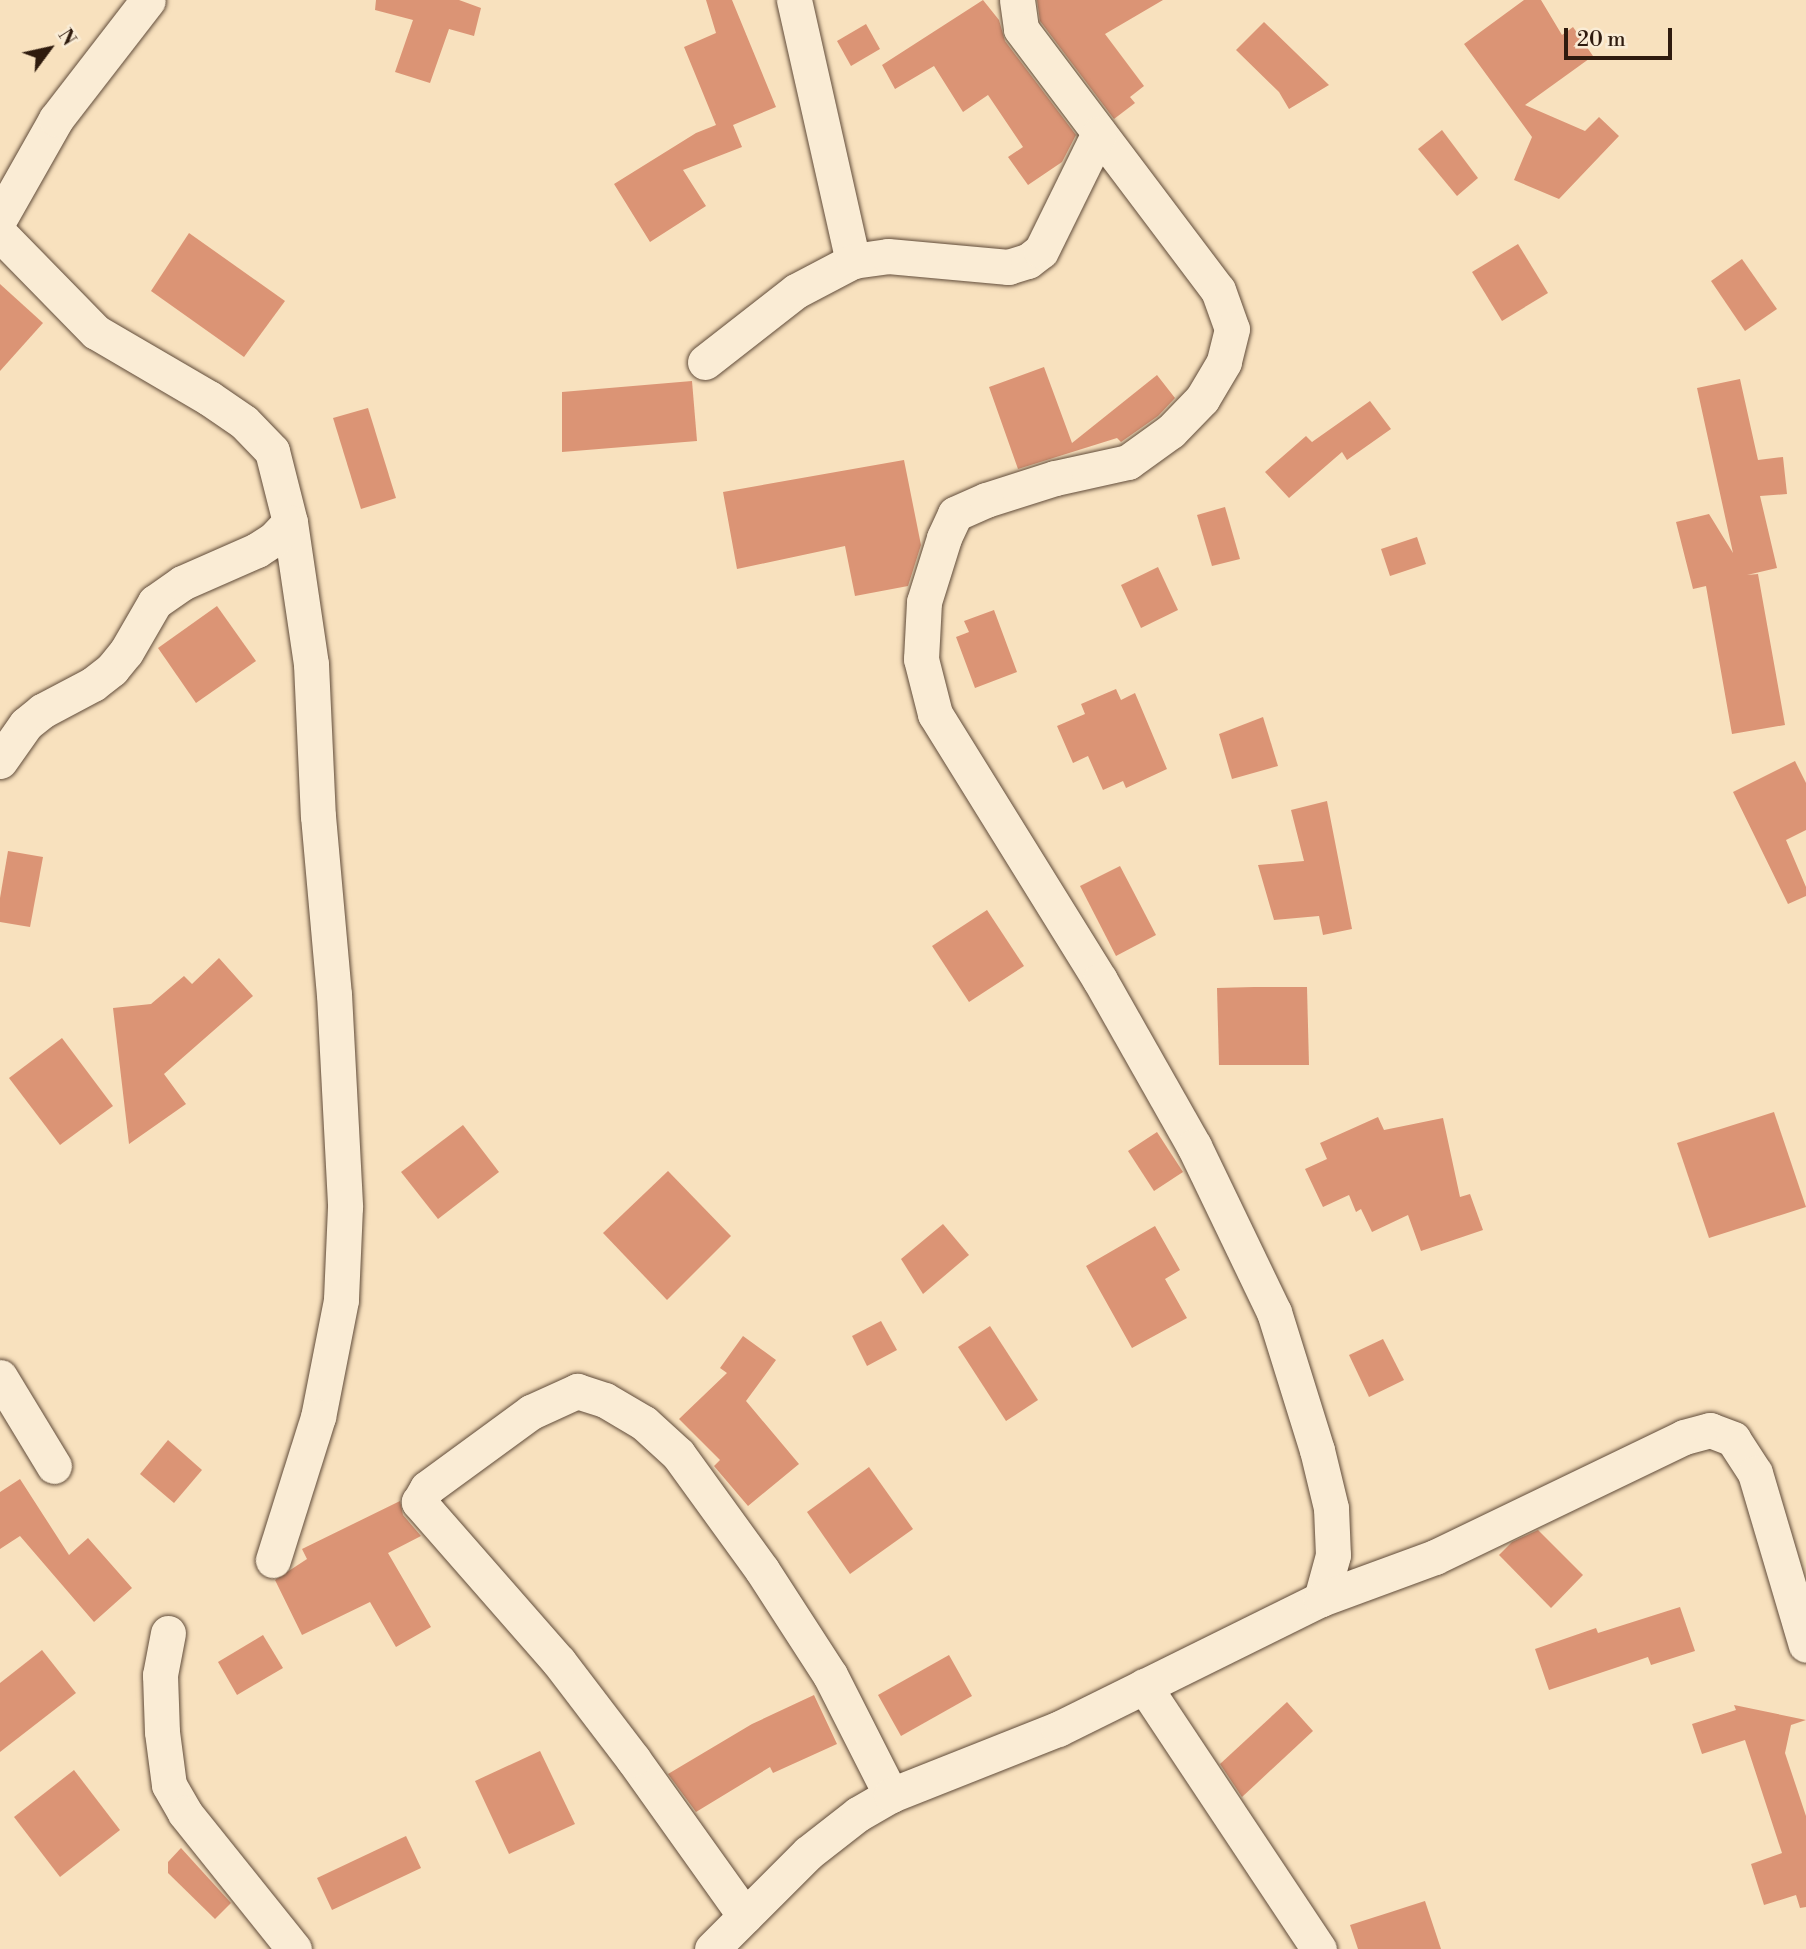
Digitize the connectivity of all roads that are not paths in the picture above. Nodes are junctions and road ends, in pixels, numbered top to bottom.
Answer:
1 (148, 0) edge
2 (794, 0) edge
3 (1017, 0) edge
4 (1099, 132) junction
5 (0, 218) edge
6 (0, 234) edge
7 (853, 261) junction
8 (705, 362) dead end
9 (290, 522) junction
10 (0, 761) edge
11 (0, 1377) edge
12 (54, 1466) dead end
13 (273, 1560) dead end
14 (1321, 1599) junction
15 (168, 1633) dead end
16 (1806, 1645) edge
17 (1143, 1686) junction
18 (891, 1795) junction
19 (745, 1916) junction
20 (294, 1949) edge
21 (712, 1949) edge
22 (1319, 1949) edge

1 - 5 street
2 - 7 street
3 - 4 street
4 - 7 street
4 - 14 street
6 - 9 street
7 - 8 street
9 - 10 street
9 - 13 street
11 - 12 street
14 - 16 street
14 - 17 street
15 - 20 street
17 - 18 street
17 - 22 street
18 - 19 street
18 - 19 street
19 - 21 street

